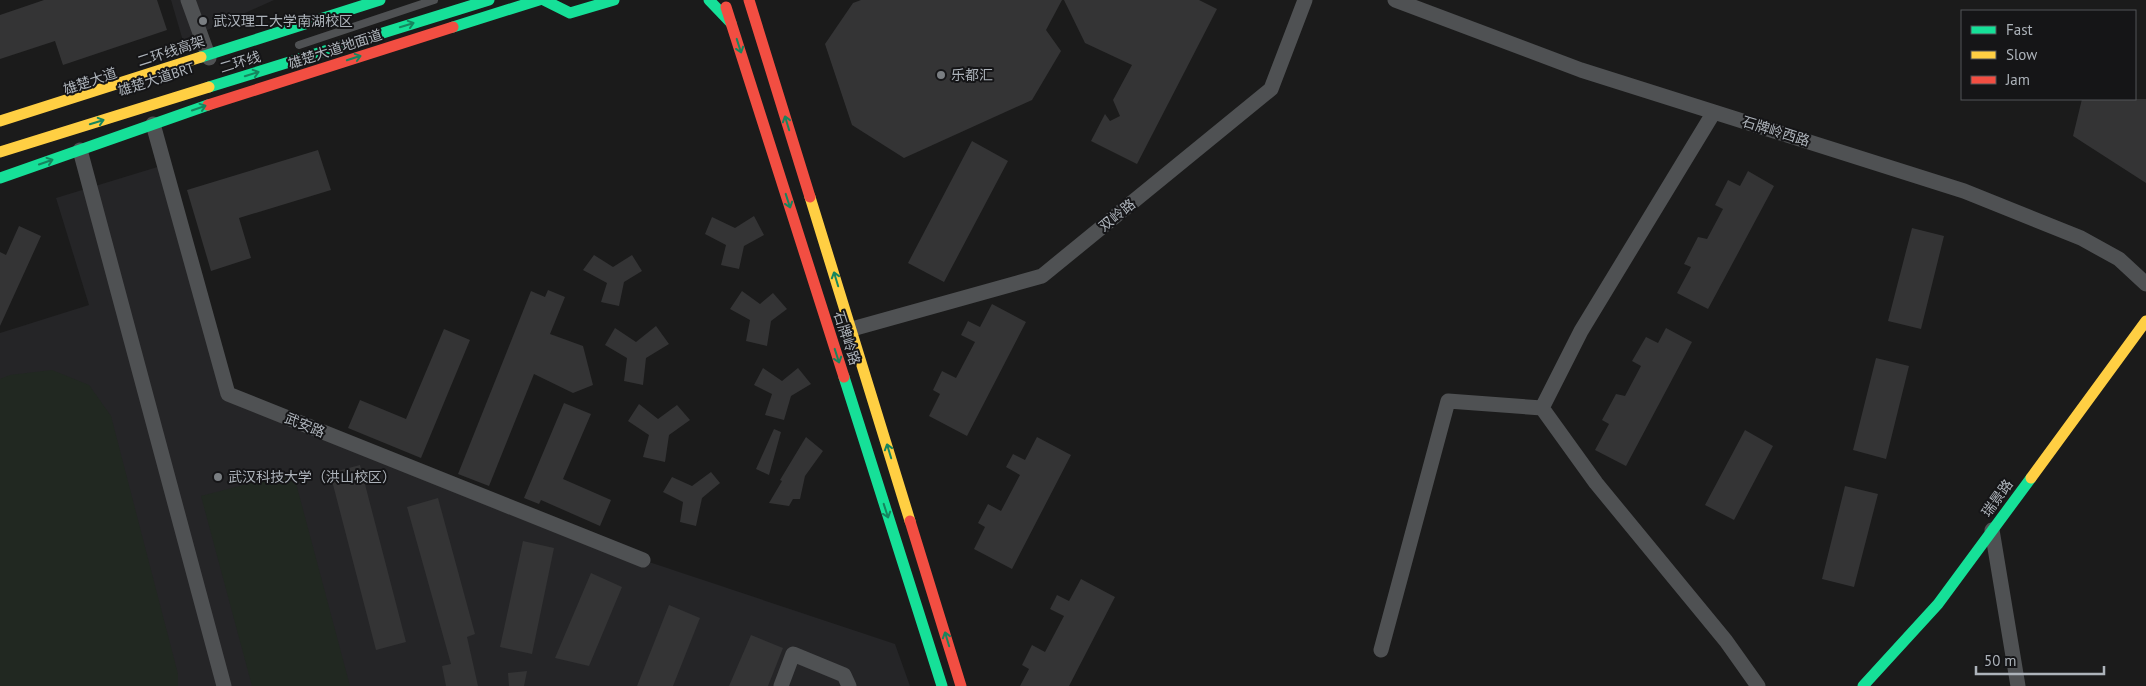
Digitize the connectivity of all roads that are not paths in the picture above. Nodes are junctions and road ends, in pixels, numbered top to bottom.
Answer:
1 (380, 0) edge
2 (391, 0) edge
3 (434, 0) edge
4 (489, 0) edge
5 (539, 0) edge
6 (544, 0) edge
7 (614, 0) edge
8 (709, 0) edge
9 (724, 0) edge
10 (749, 0) edge
11 (1305, 0) edge
12 (1395, 0) edge
13 (190, 1) edge
14 (731, 23) junction
15 (294, 46) dead end
16 (209, 58) junction
17 (1714, 112) junction
18 (0, 121) edge
19 (153, 124) junction
20 (0, 127) edge
21 (80, 150) junction
22 (0, 152) edge
23 (0, 178) edge
24 (2146, 284) edge
25 (2146, 321) edge
26 (852, 329) junction
27 (1542, 408) junction
28 (1992, 530) junction
29 (643, 560) dead end
30 (1381, 650) dead end
31 (224, 686) edge
32 (781, 686) edge
33 (849, 686) edge
34 (942, 686) edge
35 (961, 686) edge
36 (1758, 686) edge
37 (1863, 686) edge
38 (2018, 686) edge

1 - 18 main road, 二环线高架, bridge
2 - 16 main road, 雄楚大道
3 - 15 lane
22 -> 4 main road, 二环线
19 -> 5 main road, 雄楚大道地面道
6 - 7 main road
8 - 14 main road
9 - 14 main road, 石牌岭路
26 -> 10 main road, 石牌岭路
11 - 26 street, 双岭路
12 - 17 street, 石牌岭西路
13 - 16 street
14 -> 34 main road, 石牌岭路
16 - 20 main road, 雄楚大道
17 - 24 street, 石牌岭西路
17 - 27 street
19 - 21 main road, 雄楚大道地面道
19 - 29 street, 武安路
23 -> 21 main road, 雄楚大道地面道
21 - 31 street
25 - 28 main road, 瑞景路
35 -> 26 main road, 石牌岭路
27 - 30 street
27 - 36 street
28 - 37 main road, 瑞景路
28 - 38 street
32 - 33 street

